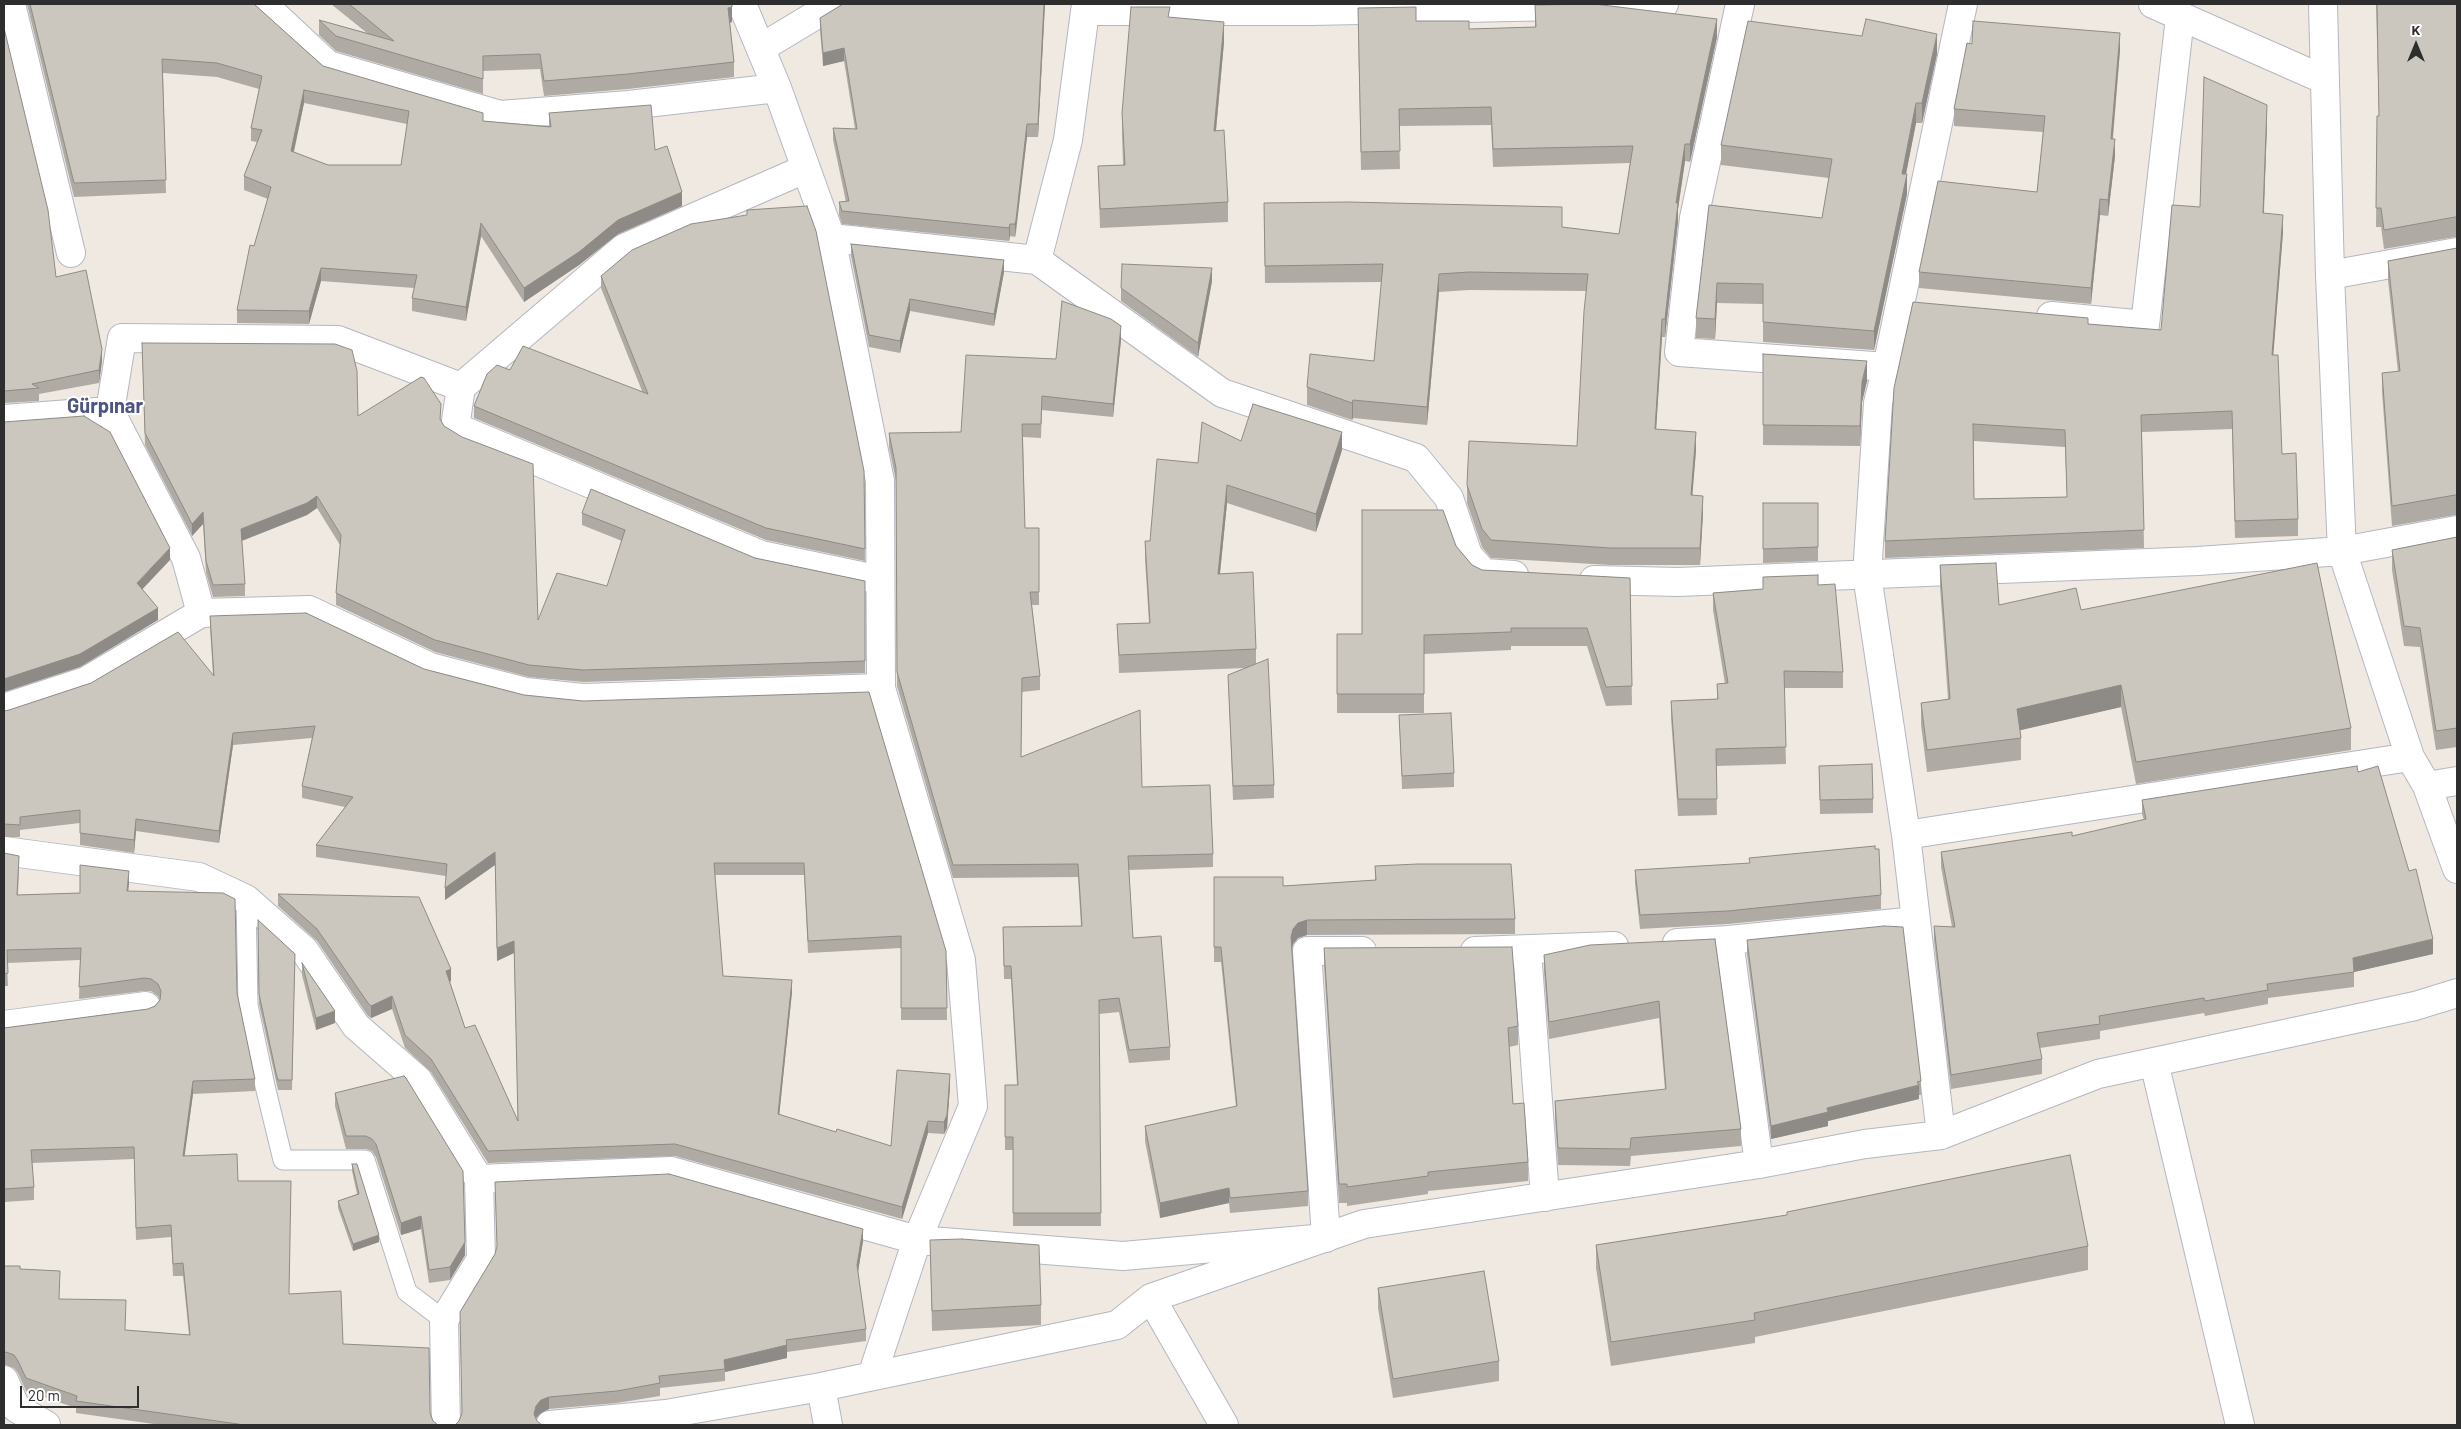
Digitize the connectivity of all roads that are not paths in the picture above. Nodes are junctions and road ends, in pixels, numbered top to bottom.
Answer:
1 (11, 4) edge
2 (263, 4) edge
3 (742, 4) edge
4 (834, 4) edge
5 (1664, 4) edge
6 (1740, 4) edge
7 (1963, 4) edge
8 (2153, 4) edge
9 (2323, 4) edge
10 (1086, 7) edge
11 (2180, 17) junction
12 (761, 48) junction
13 (2325, 80) junction
14 (777, 88) junction
15 (805, 169) junction
16 (831, 238) junction
17 (2457, 252) edge
18 (71, 253) dead end
19 (1037, 260) junction
20 (2330, 275) junction
21 (1900, 302) junction
22 (1930, 305) edge
23 (2028, 314) edge
24 (1888, 367) junction
25 (461, 387) junction
26 (110, 411) junction
27 (4, 419) edge
28 (2457, 530) edge
29 (2342, 551) junction
30 (1867, 575) junction
31 (1537, 577) edge
32 (1573, 579) edge
33 (880, 580) junction
34 (201, 613) junction
35 (881, 688) junction
36 (4, 708) edge
37 (2410, 757) junction
38 (2457, 781) edge
39 (2427, 786) junction
40 (1906, 835) junction
41 (4, 851) edge
42 (2457, 869) edge
43 (246, 899) junction
44 (1916, 921) junction
45 (1729, 940) junction
46 (1527, 950) junction
47 (1387, 951) edge
48 (1447, 951) edge
49 (2457, 993) edge
50 (146, 1006) dead end
51 (4, 1025) edge
52 (2154, 1062) junction
53 (1941, 1135) junction
54 (1759, 1164) junction
55 (478, 1179) junction
56 (1545, 1197) junction
57 (1326, 1238) junction
58 (917, 1240) junction
59 (1152, 1298) junction
60 (444, 1320) junction
61 (872, 1376) junction
62 (4, 1380) edge
63 (821, 1387) junction
64 (46, 1425) edge
65 (446, 1425) edge
66 (550, 1425) edge
67 (828, 1425) edge
68 (1224, 1425) edge
69 (2240, 1425) edge

1 - 18 street
2 - 14 street
3 - 12 street
4 - 12 street
5 - 10 street
6 - 24 street
7 - 21 street
8 - 11 street
9 - 13 street
10 - 19 street
11 - 13 street
11 - 23 street
12 - 14 street
13 - 20 street
14 - 15 street
15 - 16 street
15 - 25 street
16 - 19 street
16 - 33 street
17 - 20 street
19 - 31 street
20 - 29 street
21 - 22 street
21 - 24 street
24 - 30 street
25 - 26 street
25 - 33 street
26 - 27 street
26 - 34 street
28 - 29 street
29 - 30 street
29 - 37 street
30 - 32 street
30 - 40 street
33 - 35 street
34 - 35 street
34 - 36 street
35 - 58 street
37 - 39 street
37 - 40 street
38 - 39 street
39 - 42 street
40 - 44 street
41 - 43 street
43 - 55 street
43 - 60 lane
44 - 45 street
44 - 53 street
45 - 46 street
45 - 54 street
46 - 48 street
46 - 56 street
47 - 57 street
49 - 52 street
50 - 51 street
52 - 53 street
52 - 69 street
53 - 54 street
54 - 56 street
55 - 58 street
55 - 60 street
56 - 57 street
57 - 58 street
57 - 59 street
58 - 61 street
59 - 61 street
59 - 68 street
60 - 65 street
61 - 63 street
62 - 64 street
63 - 66 street
63 - 67 street

